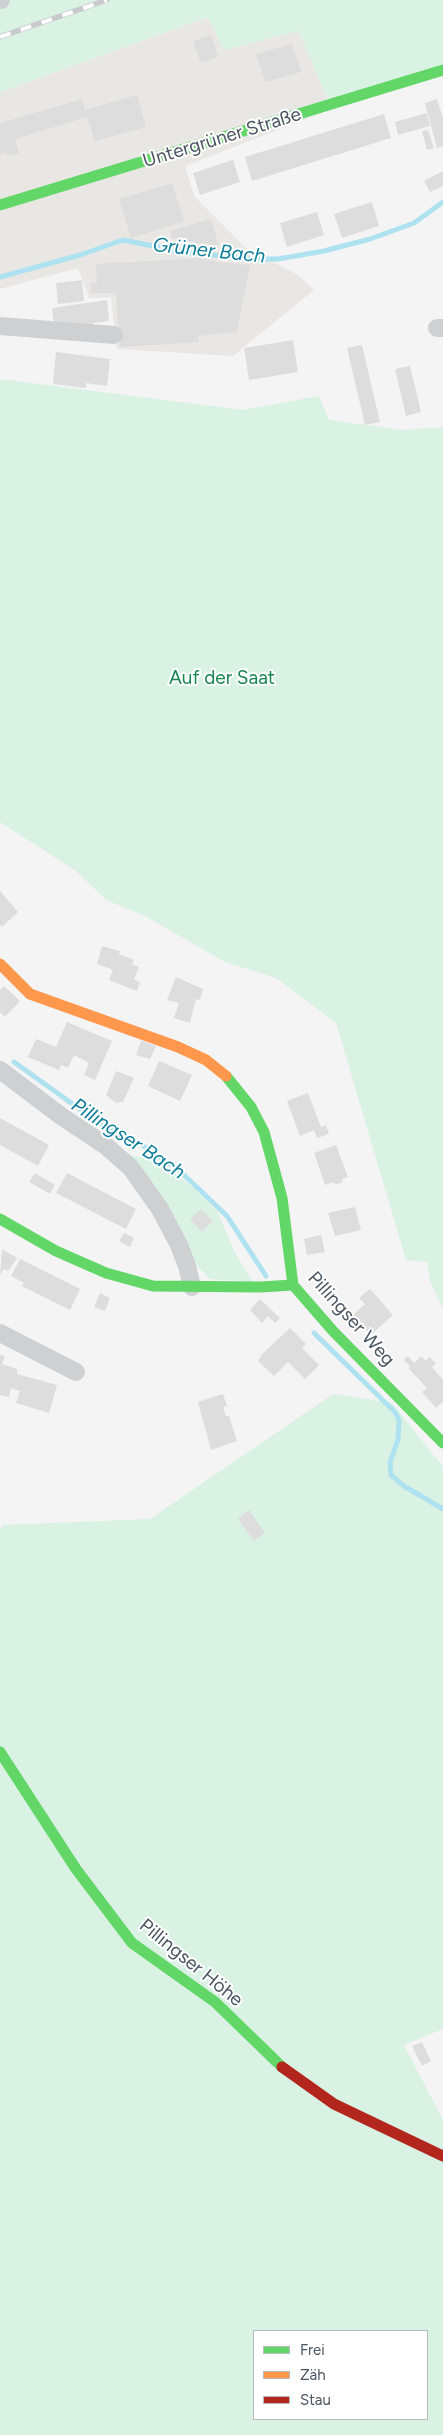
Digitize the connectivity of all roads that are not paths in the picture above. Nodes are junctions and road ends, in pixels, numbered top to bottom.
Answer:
1 (443, 70) edge
2 (0, 205) edge
3 (0, 326) edge
4 (114, 335) dead end
5 (0, 964) edge
6 (0, 1070) edge
7 (0, 1219) edge
8 (293, 1285) junction
9 (192, 1287) junction
10 (0, 1333) edge
11 (76, 1372) dead end
12 (443, 1443) edge
13 (0, 1752) edge
14 (443, 2156) edge

1 - 2 street, Untergrüner Straße
3 - 4 street
5 - 8 street, Pillingser Weg
6 - 9 street
7 - 9 street
8 - 9 street
8 - 12 street, Pillingser Weg
10 - 11 street
13 - 14 street, Pillingser Höhe

